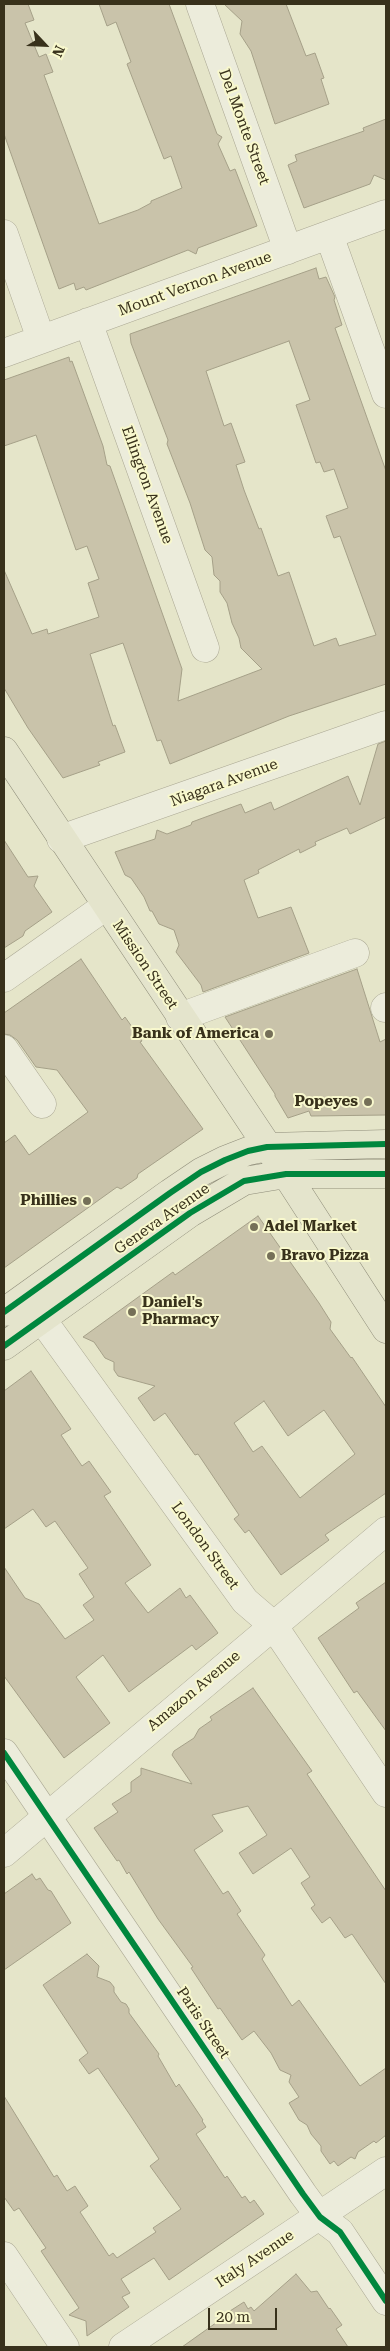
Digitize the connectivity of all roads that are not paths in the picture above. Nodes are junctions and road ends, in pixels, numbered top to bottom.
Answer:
1 (200, 4) edge
2 (386, 214) edge
3 (4, 234) edge
4 (330, 235) junction
5 (288, 250) junction
6 (88, 322) junction
7 (41, 339) junction
8 (4, 353) edge
9 (386, 394) edge
10 (205, 648) dead end
11 (386, 725) edge
12 (6, 760) edge
13 (61, 839) junction
14 (106, 906) junction
15 (355, 953) dead end
16 (4, 978) edge
17 (180, 1017) junction
18 (4, 1049) edge
19 (42, 1104) dead end
20 (386, 1144) edge
21 (268, 1147) junction
22 (286, 1174) junction
23 (386, 1174) edge
24 (14, 1304) edge
25 (41, 1319) junction
26 (386, 1326) edge
27 (4, 1346) edge
28 (386, 1531) edge
29 (273, 1625) junction
30 (4, 1753) edge
31 (386, 1794) edge
32 (48, 1815) junction
33 (4, 1853) edge
34 (386, 2171) edge
35 (320, 2217) junction
36 (4, 2256) edge
37 (386, 2301) edge
38 (65, 2347) edge
39 (123, 2347) edge

1 - 5 street, Del Monte Street
2 - 4 street, Mount Vernon Avenue
3 - 7 street
4 - 5 street, Mount Vernon Avenue
4 - 9 street
5 - 6 street, Mount Vernon Avenue
6 - 7 street, Mount Vernon Avenue
6 - 10 street, Ellington Avenue
7 - 8 street, Mount Vernon Avenue
11 - 13 street, Niagara Avenue
12 - 13 main road, Mission Street
13 - 14 main road, Mission Street
14 - 16 street
14 - 17 main road, Mission Street
15 - 17 street
17 - 21 main road, Mission Street
18 - 19 street
20 - 21 main road, Geneva Avenue
21 - 22 main road, Mission Street
21 - 24 main road, Geneva Avenue
22 - 23 main road, Geneva Avenue
22 - 25 main road, Geneva Avenue
22 - 26 main road, Mission Street
24 - 25 street, London Street
25 - 27 main road, Geneva Avenue
25 - 29 street, London Street
28 - 29 street, Amazon Avenue
29 - 31 street, London Street
29 - 32 street, Amazon Avenue
30 - 32 street, Paris Street
32 - 33 street, Amazon Avenue
32 - 35 street, Paris Street
34 - 35 street, Italy Avenue
35 - 37 street, Paris Street
35 - 39 street, Italy Avenue
36 - 38 street

